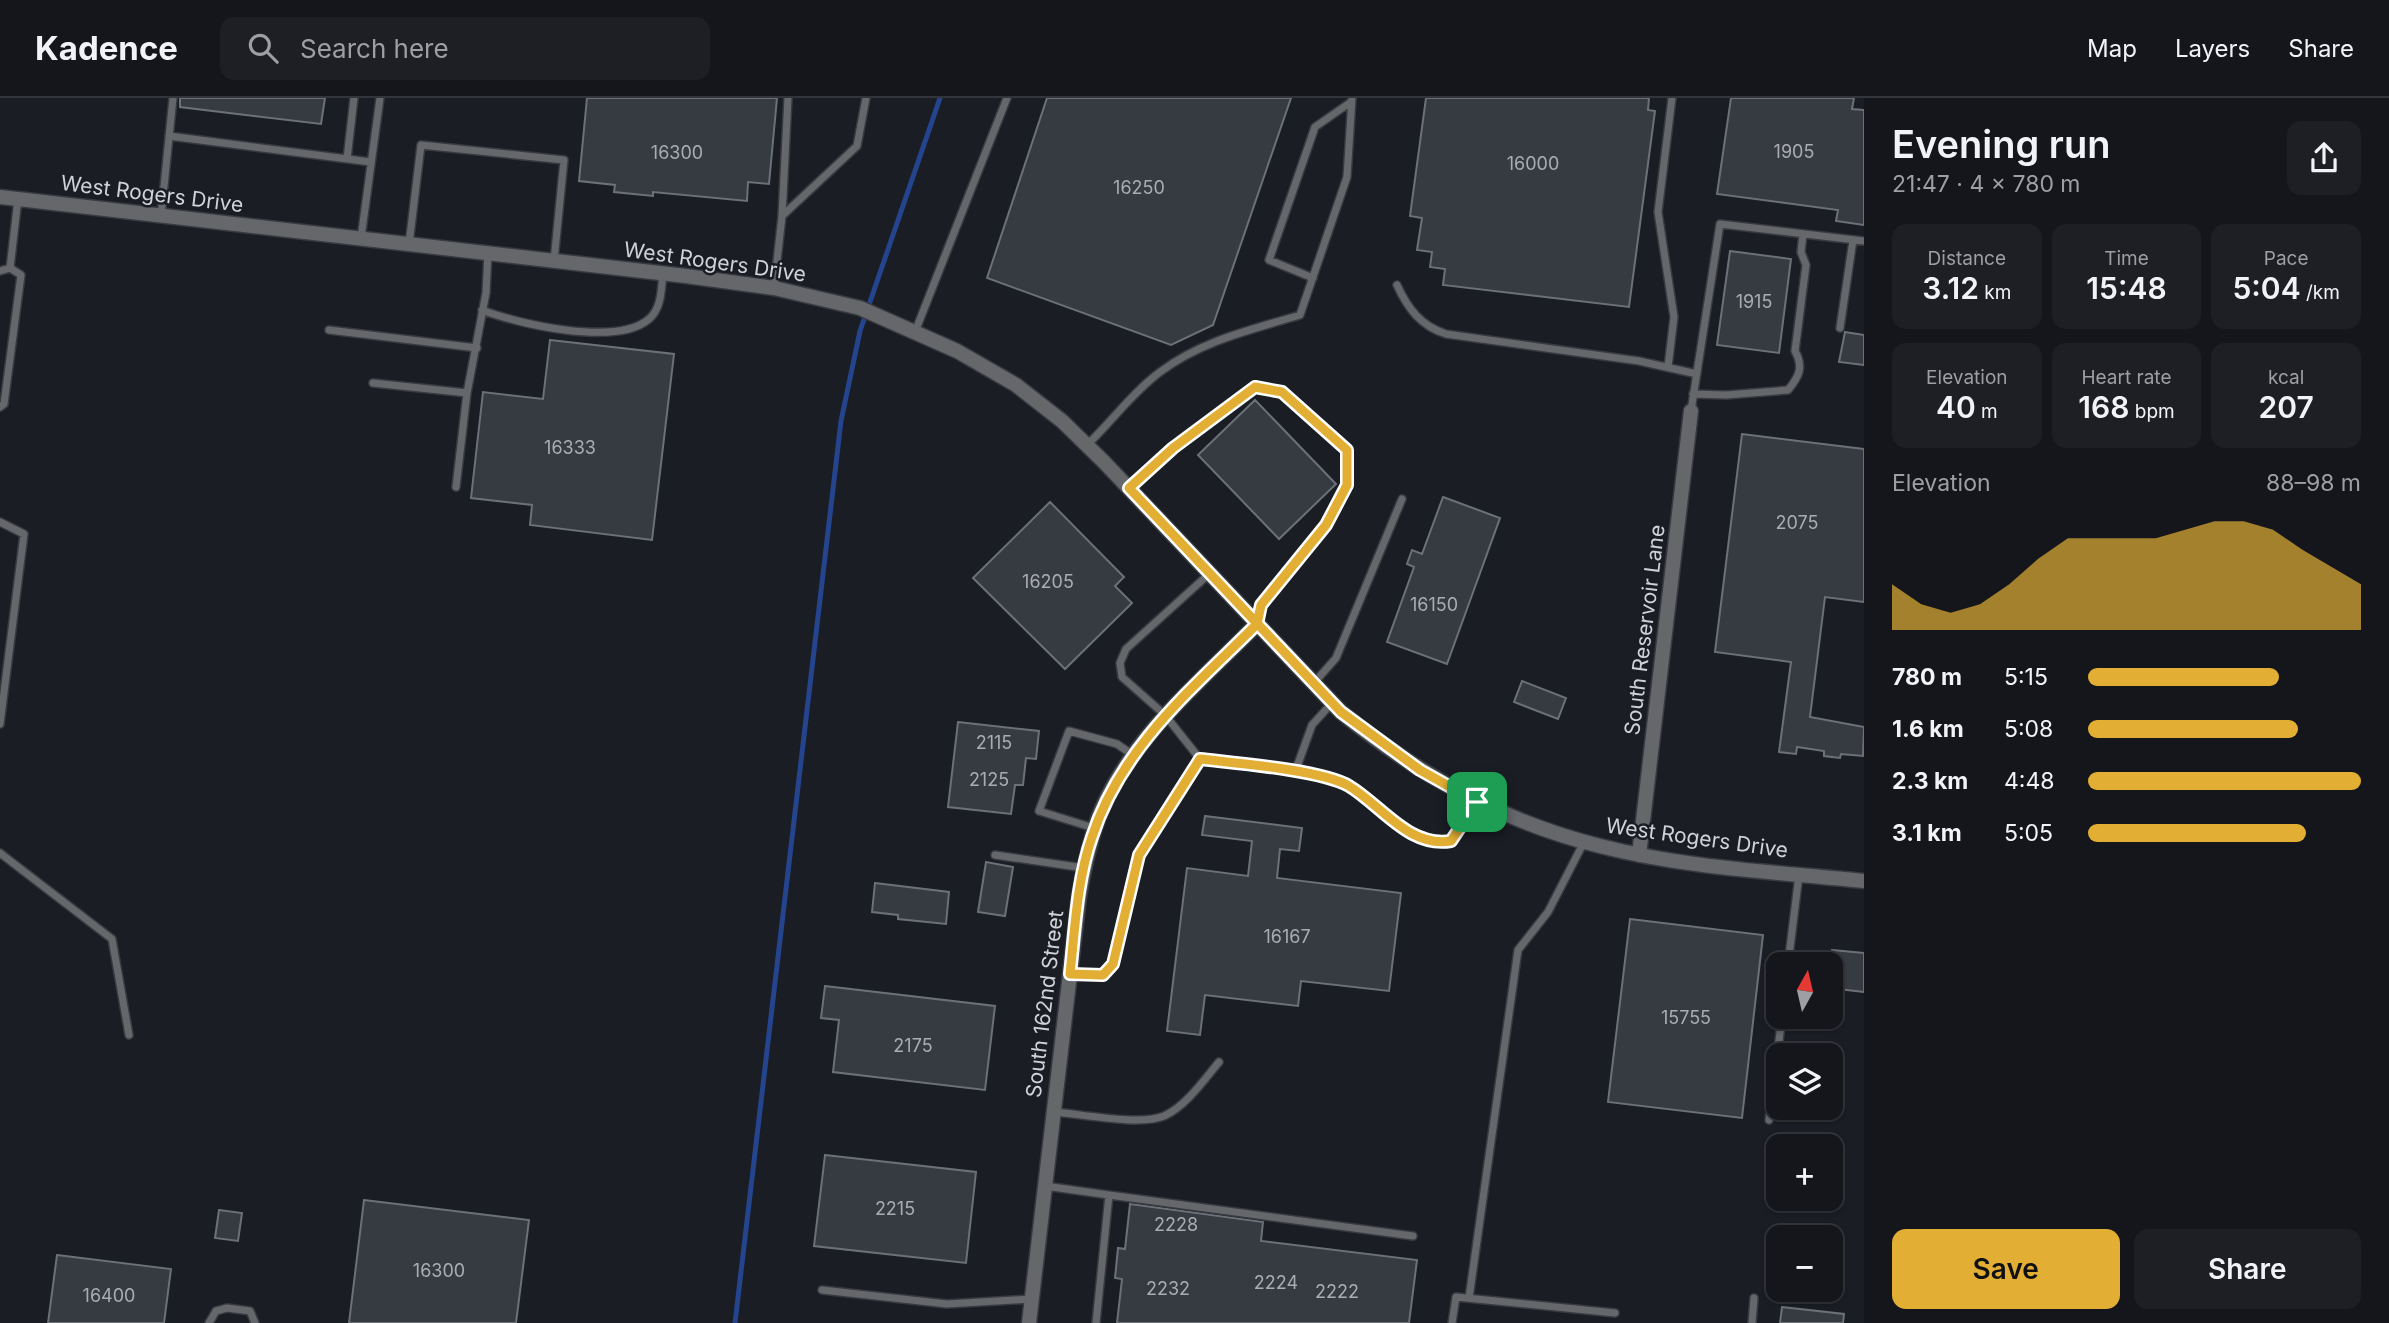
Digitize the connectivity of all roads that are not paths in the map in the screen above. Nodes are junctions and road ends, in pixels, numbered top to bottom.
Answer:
1 (173, 98) edge
2 (354, 98) edge
3 (380, 98) edge
4 (788, 98) edge
5 (866, 98) edge
6 (1007, 98) edge
7 (1672, 98) edge
8 (1352, 100) edge
9 (169, 136) junction
10 (347, 159) junction
11 (371, 162) junction
12 (0, 197) edge
13 (18, 199) junction
14 (161, 216) junction
15 (782, 216) junction
16 (1803, 234) junction
17 (361, 238) junction
18 (1853, 240) junction
19 (1864, 241) edge
20 (409, 244) junction
21 (488, 253) junction
22 (554, 261) junction
23 (10, 268) junction
24 (0, 271) edge
25 (663, 274) junction
26 (1313, 278) junction
27 (1397, 285) dead end
28 (774, 288) junction
29 (482, 310) junction
30 (1840, 328) dead end
31 (329, 330) dead end
32 (915, 332) junction
33 (477, 348) junction
34 (1668, 367) junction
35 (1697, 374) junction
36 (373, 383) dead end
37 (467, 393) junction
38 (1693, 394) junction
39 (0, 407) edge
40 (1691, 411) joint
41 (1087, 445) junction
42 (456, 487) dead end
43 (1129, 488) junction
44 (1402, 499) dead end
45 (0, 522) edge
46 (1210, 573) junction
47 (1257, 624) junction
48 (1313, 684) junction
49 (1332, 703) junction
50 (1165, 715) junction
51 (0, 724) edge
52 (1133, 755) junction
53 (1200, 759) junction
54 (1295, 772) junction
55 (1477, 802) junction
56 (1095, 828) junction
57 (1584, 842) junction
58 (0, 853) edge
59 (995, 855) dead end
60 (1639, 855) junction
61 (1084, 868) junction
62 (1799, 874) junction
63 (1864, 881) edge
64 (1789, 952) edge
65 (1070, 974) junction
66 (128, 1035) dead end
67 (1219, 1062) dead end
68 (1054, 1112) junction
69 (1045, 1186) junction
70 (1109, 1195) junction
71 (1413, 1236) dead end
72 (822, 1290) dead end
73 (1469, 1298) junction
74 (1754, 1298) dead end
75 (1032, 1299) junction
76 (1615, 1313) dead end
77 (209, 1323) edge
78 (256, 1323) edge
79 (1029, 1323) edge
80 (1096, 1323) edge
81 (1452, 1323) edge
82 (1752, 1323) edge

1 - 9 lane
2 - 10 lane
3 - 11 lane
4 - 15 lane
5 - 15 lane
6 - 32 lane
7 - 34 lane
8 - 26 lane
8 - 26 lane
9 - 10 lane
9 - 14 lane
10 - 11 lane
11 - 17 lane
12 - 13 street, West Rogers Drive
13 - 14 street, West Rogers Drive
13 - 23 lane
14 - 17 street, West Rogers Drive
15 - 28 lane
16 - 18 lane
16 - 35 lane
16 - 38 lane
17 - 20 street, West Rogers Drive
18 - 19 lane
18 - 30 lane
20 - 21 street, West Rogers Drive
20 - 22 lane
21 - 22 street, West Rogers Drive
21 - 29 lane
22 - 25 street, West Rogers Drive
23 - 24 lane
23 - 39 lane
25 - 28 street, West Rogers Drive
25 - 29 lane
26 - 41 lane
27 - 34 lane
28 - 32 street, West Rogers Drive
29 - 33 lane
31 - 33 lane
32 - 41 street, West Rogers Drive
33 - 37 lane
34 - 35 lane
35 - 38 lane
36 - 37 lane
37 - 42 lane
38 - 40 lane
40 - 60 street, South Reservoir Lane
41 - 43 street, West Rogers Drive
43 - 46 street, West Rogers Drive
43 - 47 lane
44 - 48 lane
45 - 51 lane
46 - 47 street, West Rogers Drive
46 - 50 lane
47 - 48 street, West Rogers Drive
47 - 50 street, South 162nd Street
48 - 49 street, West Rogers Drive
49 - 54 lane
49 - 55 street, West Rogers Drive
50 - 52 street, South 162nd Street
50 - 53 lane
52 - 56 street, South 162nd Street
52 - 56 lane
53 - 54 lane
53 - 65 lane
54 - 55 lane
55 - 57 street, West Rogers Drive
56 - 61 street, South 162nd Street
57 - 60 street, West Rogers Drive
57 - 73 lane
58 - 66 lane
59 - 61 lane
60 - 62 street, West Rogers Drive
61 - 65 street, South 162nd Street
62 - 63 street, West Rogers Drive
62 - 64 lane
65 - 68 street, South 162nd Street
67 - 68 lane
68 - 69 street, South 162nd Street
69 - 70 lane
69 - 75 street, South 162nd Street
70 - 71 lane
70 - 80 lane
72 - 75 lane
73 - 76 lane
73 - 81 lane
74 - 82 lane
75 - 79 street, South 162nd Street
77 - 78 lane

